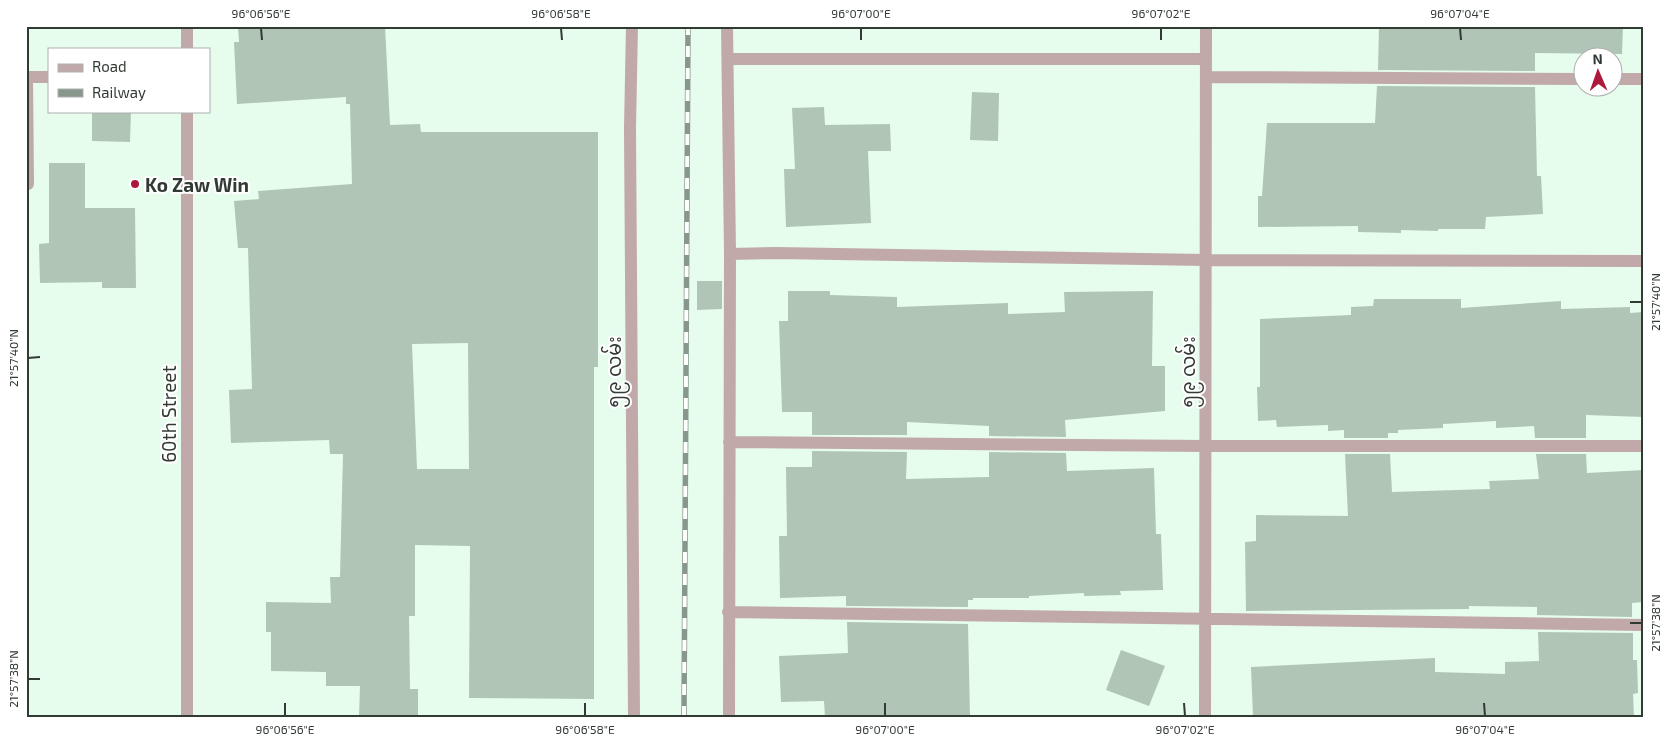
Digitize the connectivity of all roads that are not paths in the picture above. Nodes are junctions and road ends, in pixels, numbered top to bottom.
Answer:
1 (187, 26) edge
2 (632, 26) edge
3 (727, 26) edge
4 (1206, 26) edge
5 (187, 48) edge
6 (728, 59) junction
7 (1206, 59) junction
8 (27, 77) edge
9 (48, 77) edge
10 (1206, 77) junction
11 (1572, 79) edge
12 (1622, 79) edge
13 (1644, 79) edge
14 (187, 112) edge
15 (28, 184) dead end
16 (730, 254) junction
17 (1206, 260) junction
18 (1644, 261) edge
19 (729, 442) junction
20 (1206, 446) junction
21 (1644, 446) edge
22 (728, 612) junction
23 (1206, 618) junction
24 (1644, 625) edge
25 (186, 717) edge
26 (634, 717) edge
27 (729, 717) edge
28 (1205, 717) edge

1 - 5 street
2 - 26 street, ၅၉ လမ်း
3 - 6 street
4 - 7 street, ၅၉ လမ်း
6 - 7 street
6 - 16 street
7 - 10 street, ၅၉ လမ်း
8 - 9 street
8 - 15 street
10 - 11 street
10 - 17 street, ၅၉ လမ်း
12 - 13 street
14 - 25 street, 60th Street
16 - 17 street
16 - 19 street
17 - 18 street
17 - 20 street, ၅၉ လမ်း
19 - 20 street
19 - 22 street
20 - 21 street
20 - 23 street, ၅၉ လမ်း
22 - 23 street
22 - 27 street
23 - 24 street
23 - 28 street, ၅၉ လမ်း

